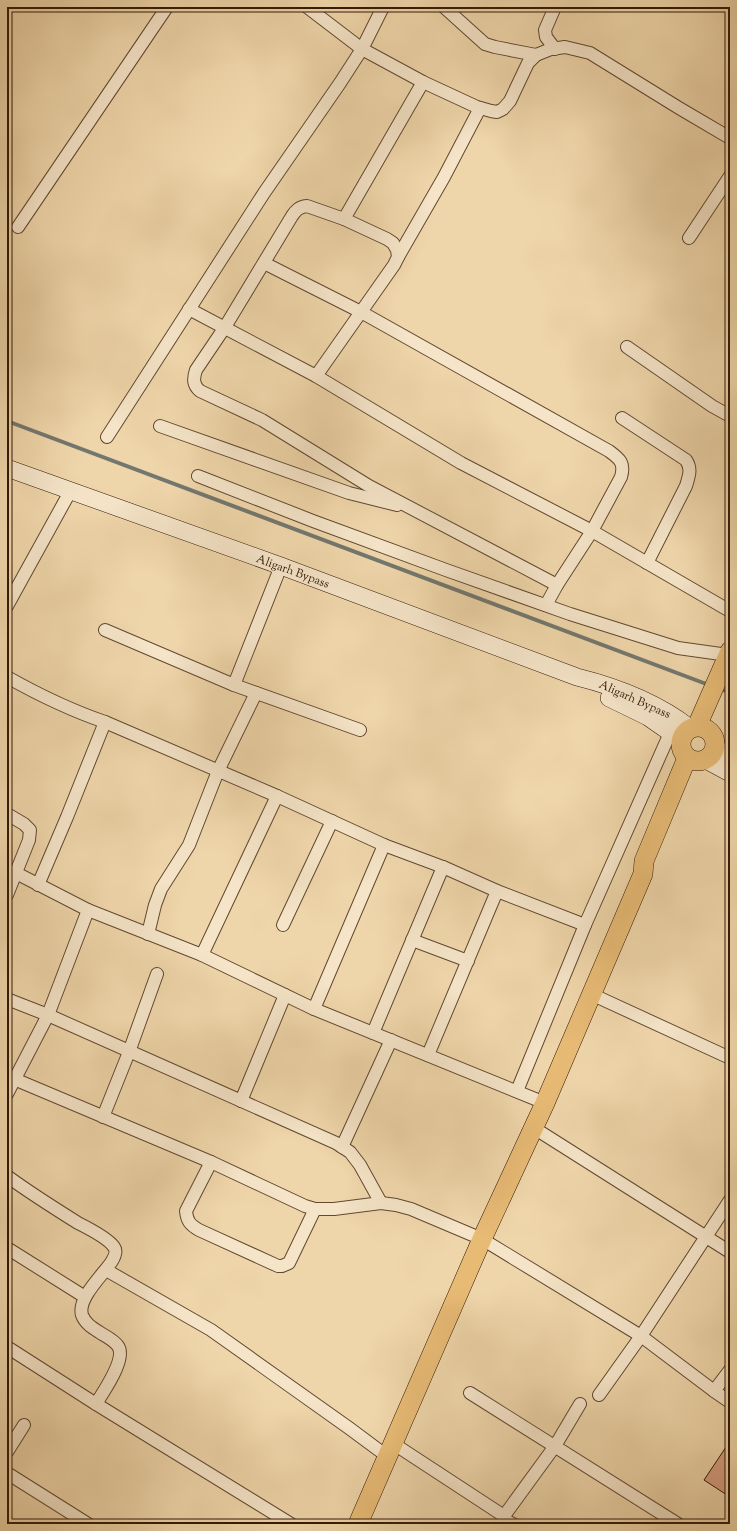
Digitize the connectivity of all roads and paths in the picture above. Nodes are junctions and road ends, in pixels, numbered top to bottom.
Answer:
1 (167, 7) edge
2 (307, 7) edge
3 (383, 7) edge
4 (444, 7) edge
5 (555, 7) edge
6 (362, 49) junction
7 (555, 49) junction
8 (536, 55) junction
9 (422, 82) junction
10 (480, 108) junction
11 (730, 138) edge
12 (730, 176) edge
13 (344, 219) junction
14 (18, 227) dead end
15 (689, 238) dead end
16 (398, 257) junction
17 (264, 263) junction
18 (189, 309) junction
19 (361, 312) junction
20 (225, 327) junction
21 (627, 348) dead end
22 (316, 376) junction
23 (730, 416) edge
24 (622, 418) dead end
25 (160, 426) dead end
26 (107, 437) dead end
27 (7, 468) edge
28 (198, 476) dead end
29 (71, 490) junction
30 (408, 506) junction
31 (592, 531) junction
32 (647, 563) junction
33 (281, 566) junction
34 (556, 586) junction
35 (546, 605) junction
36 (7, 606) edge
37 (730, 611) edge
38 (105, 630) dead end
39 (728, 664) edge
40 (7, 677) edge
41 (234, 685) junction
42 (256, 693) junction
43 (105, 722) junction
44 (360, 730) dead end
45 (700, 740) edge
46 (218, 771) junction
47 (730, 773) edge
48 (277, 796) junction
49 (7, 814) edge
50 (332, 821) junction
51 (384, 845) junction
52 (442, 867) junction
53 (16, 873) junction
54 (38, 884) junction
55 (497, 891) junction
56 (7, 895) edge
57 (88, 910) junction
58 (284, 925) dead end
59 (585, 925) junction
60 (148, 934) junction
61 (412, 940) junction
62 (202, 955) junction
63 (468, 961) junction
64 (157, 974) dead end
65 (592, 994) junction
66 (285, 995) junction
67 (7, 999) edge
68 (314, 1009) junction
69 (48, 1015) junction
70 (373, 1033) junction
71 (391, 1040) junction
72 (129, 1052) junction
73 (428, 1055) junction
74 (730, 1058) edge
75 (10, 1078) edge
76 (517, 1091) junction
77 (7, 1094) edge
78 (241, 1101) junction
79 (545, 1104) junction
80 (103, 1117) junction
81 (534, 1128) junction
82 (342, 1147) junction
83 (211, 1162) junction
84 (7, 1176) edge
85 (730, 1200) edge
86 (381, 1203) junction
87 (315, 1209) junction
88 (706, 1237) junction
89 (482, 1239) junction
90 (7, 1248) edge
91 (730, 1252) edge
92 (106, 1270) junction
93 (85, 1297) junction
94 (641, 1336) junction
95 (7, 1347) edge
96 (730, 1370) edge
97 (714, 1391) junction
98 (470, 1393) dead end
99 (599, 1395) dead end
100 (730, 1402) edge
101 (96, 1404) junction
102 (580, 1404) dead end
103 (24, 1425) dead end
104 (555, 1446) junction
105 (391, 1451) junction
106 (7, 1452) edge
107 (7, 1473) edge
108 (507, 1521) edge
109 (88, 1524) edge
110 (291, 1524) edge
111 (358, 1524) edge
112 (678, 1524) edge

1 - 14 street
2 - 6 street
3 - 6 street
4 - 8 street
5 - 7 street
6 - 9 street
6 - 18 street
7 - 8 street
7 - 11 street
8 - 10 street
9 - 10 street
9 - 13 street
10 - 16 street
12 - 15 street
13 - 16 street
13 - 17 street
16 - 19 street
17 - 19 street
17 - 20 street
18 - 20 street
18 - 26 street
19 - 22 street
19 - 31 street
20 - 22 street
20 - 30 street
21 - 23 street
22 - 31 street
24 - 32 street
25 - 30 street
27 - 29 main road, Aligarh Bypass
28 - 35 street
29 - 33 main road, Aligarh Bypass
29 - 36 street
30 - 34 street
31 - 32 street
31 - 34 street
32 - 37 street
33 - 41 street
33 - 45 main road, Aligarh Bypass
34 - 35 street
35 - 39 street
38 - 41 street
39 - 45 main road
40 - 43 street
41 - 42 street
42 - 44 street
42 - 46 street
43 - 46 street
43 - 54 street
45 - 47 main road, Aligarh Bypass
45 - 59 street
45 - 65 main road
46 - 48 street
46 - 60 street
48 - 50 street
48 - 62 street
49 - 53 street
50 - 51 street
50 - 58 street
51 - 52 street
51 - 68 street
52 - 55 street
52 - 61 street
53 - 54 street
53 - 56 street
54 - 57 street
55 - 59 street
55 - 63 street
57 - 60 street
57 - 69 street
59 - 76 street
60 - 62 street
61 - 63 street
61 - 70 street
62 - 66 street
63 - 73 street
64 - 72 street
65 - 74 street
65 - 79 main road
66 - 68 street
66 - 78 street
67 - 69 street
68 - 70 street
69 - 72 street
69 - 75 street
70 - 71 street
71 - 73 street
71 - 82 street
72 - 78 street
72 - 80 street
73 - 76 street
75 - 77 street
75 - 80 street
76 - 79 street
78 - 82 street
79 - 81 main road
80 - 83 street
81 - 88 street
81 - 89 main road
82 - 86 street
83 - 87 street
83 - 87 street
84 - 92 street
85 - 88 street
86 - 87 street
86 - 89 street
88 - 91 street
88 - 94 street
89 - 94 street
89 - 105 main road
90 - 93 street
92 - 93 street
92 - 105 street
93 - 101 street
94 - 97 street
94 - 99 street
95 - 101 street
96 - 97 street
97 - 100 street
98 - 104 street
101 - 110 street
102 - 104 street
103 - 106 street
104 - 108 street
104 - 112 street
105 - 108 street
105 - 111 main road
107 - 109 street

